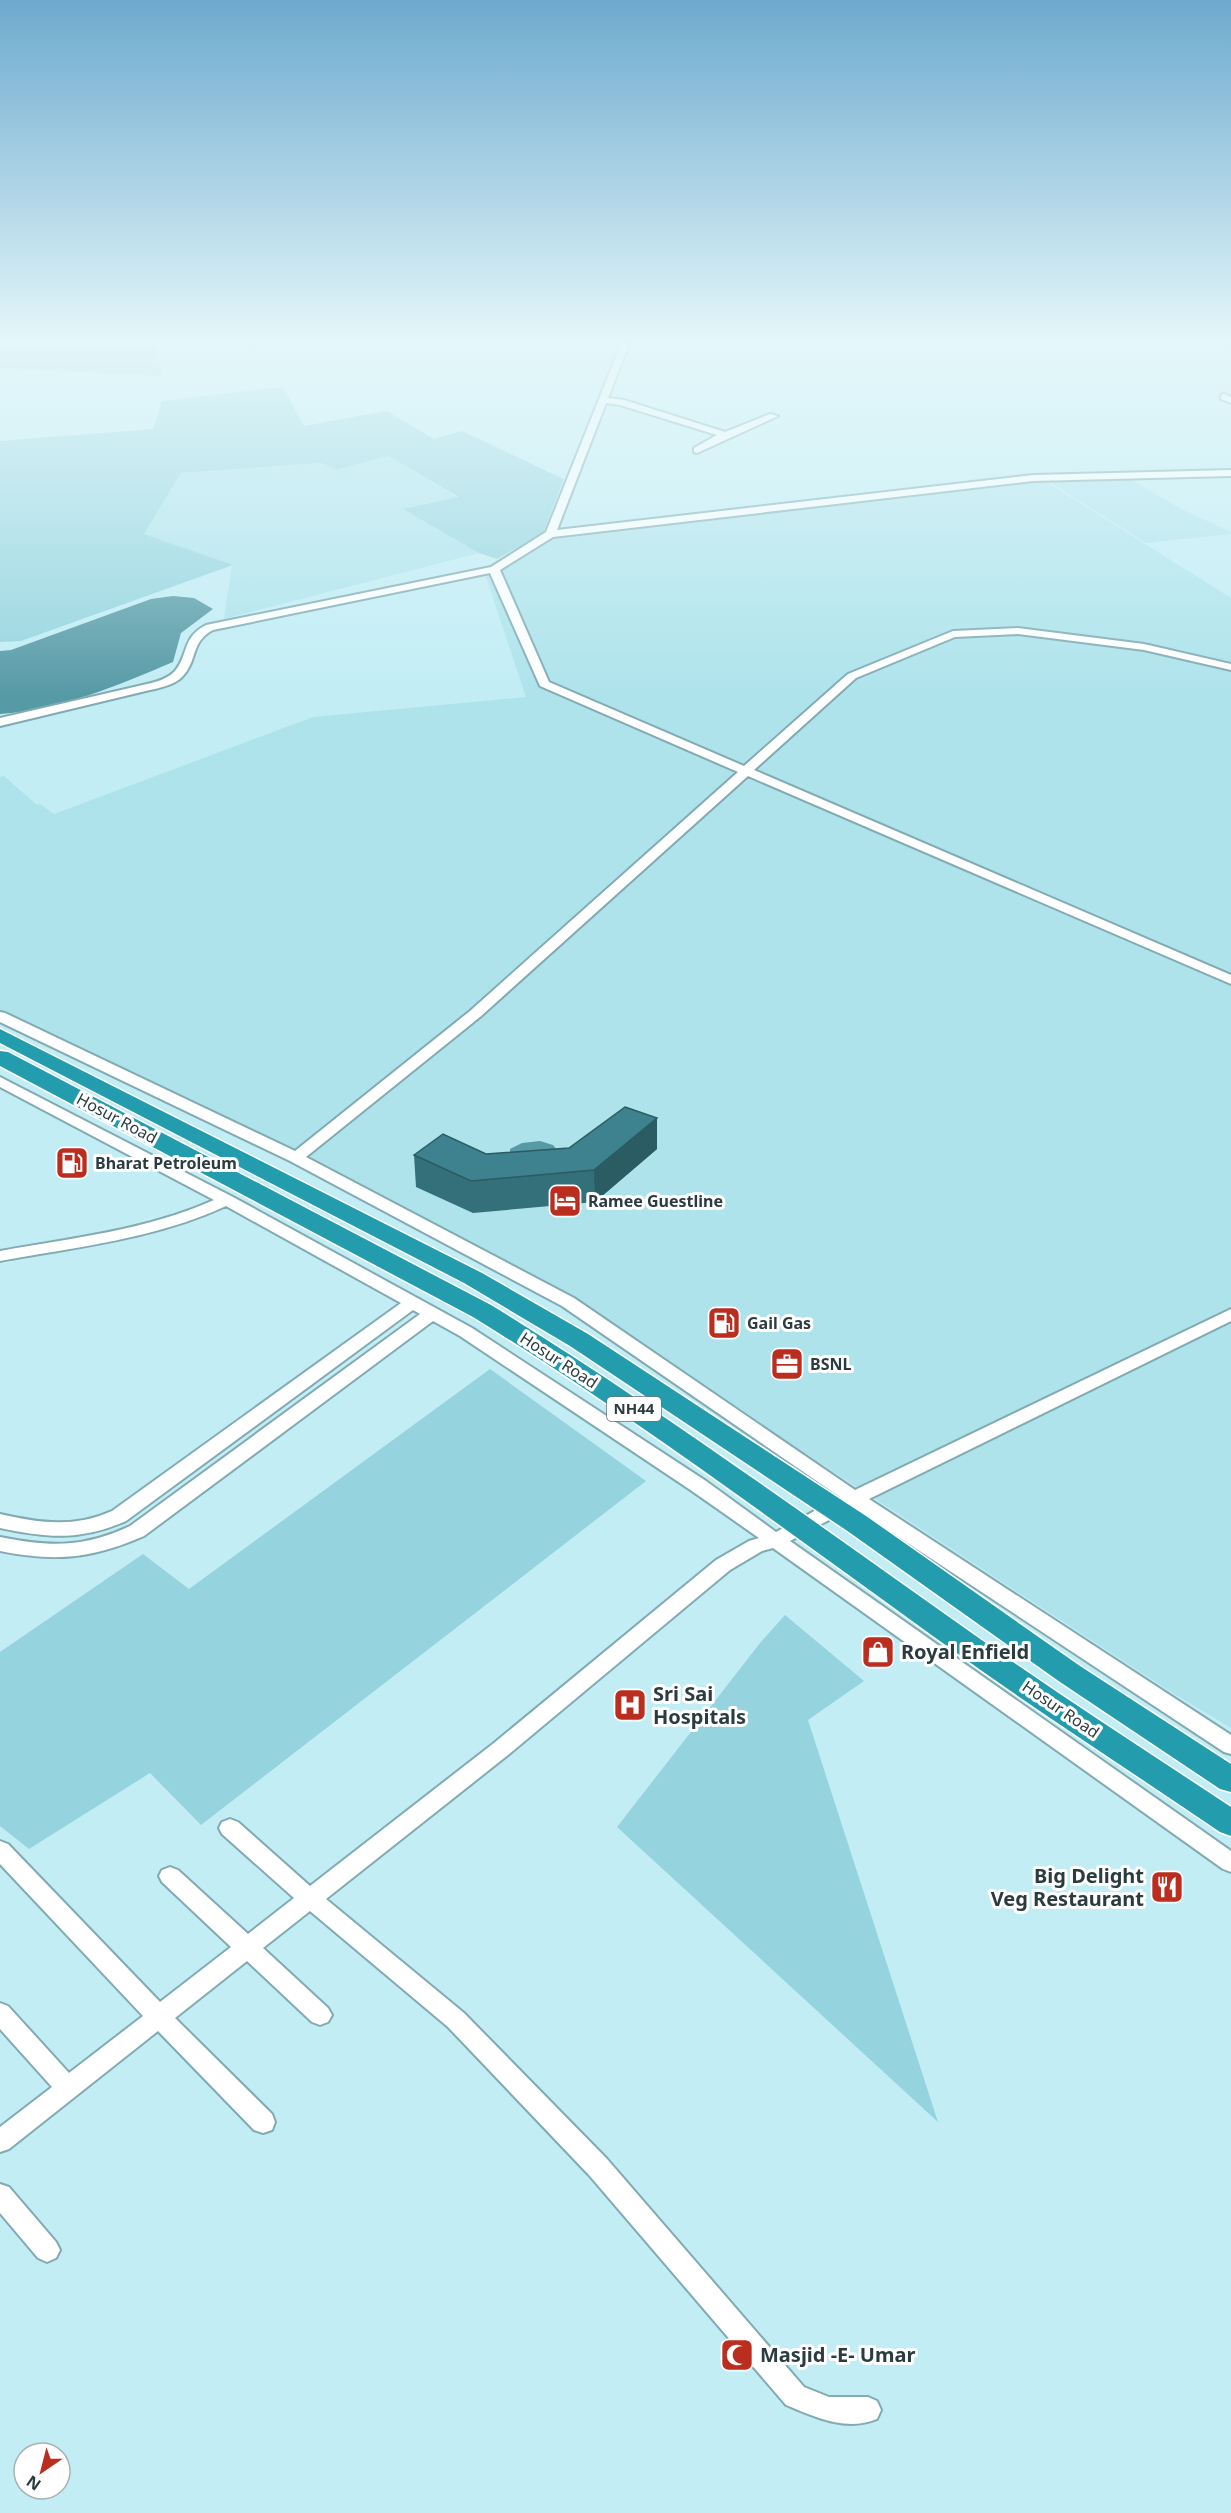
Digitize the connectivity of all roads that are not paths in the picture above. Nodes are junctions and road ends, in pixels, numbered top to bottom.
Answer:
1 (579, 461) edge
2 (1231, 473) edge
3 (550, 534) junction
4 (494, 569) junction
5 (1231, 667) edge
6 (0, 722) edge
7 (747, 770) junction
8 (1231, 980) edge
9 (0, 1016) edge
10 (0, 1035) edge
11 (0, 1057) edge
12 (0, 1080) edge
13 (296, 1158) junction
14 (227, 1200) junction
15 (0, 1256) edge
16 (413, 1302) junction
17 (432, 1313) junction
18 (1231, 1314) edge
19 (844, 1503) junction
20 (0, 1521) edge
21 (804, 1525) junction
22 (0, 1544) edge
23 (783, 1546) junction
24 (1231, 1746) edge
25 (1231, 1780) edge
26 (1231, 1823) edge
27 (230, 1828) dead end
28 (0, 1850) edge
29 (1231, 1863) edge
30 (170, 1876) dead end
31 (309, 1898) junction
32 (246, 1947) junction
33 (0, 2013) edge
34 (320, 2015) dead end
35 (158, 2016) junction
36 (67, 2087) junction
37 (263, 2121) dead end
38 (0, 2141) edge
39 (0, 2195) edge
40 (47, 2250) dead end
41 (868, 2410) dead end

1 - 3 street
2 - 3 street
3 - 4 street
4 - 6 street
4 - 7 street
5 - 7 street
7 - 8 street
7 - 13 street
9 - 13 street
10 - 19 highway, Hosur Road / NH44
11 - 21 highway, Hosur Road / NH44
12 - 14 street
13 - 19 street
14 - 15 street
14 - 16 street
16 - 17 street
16 - 20 street
17 - 22 street
17 - 23 street
18 - 19 street
19 - 21 street
19 - 24 street
19 - 25 highway, Hosur Road / NH44
21 - 23 street
21 - 26 highway, Hosur Road / NH44
23 - 29 street
23 - 31 street
27 - 31 street
28 - 35 street
30 - 32 street
31 - 32 street
31 - 41 street
32 - 34 street
32 - 35 street
33 - 36 street
35 - 36 street
35 - 37 street
36 - 38 street
39 - 40 street

